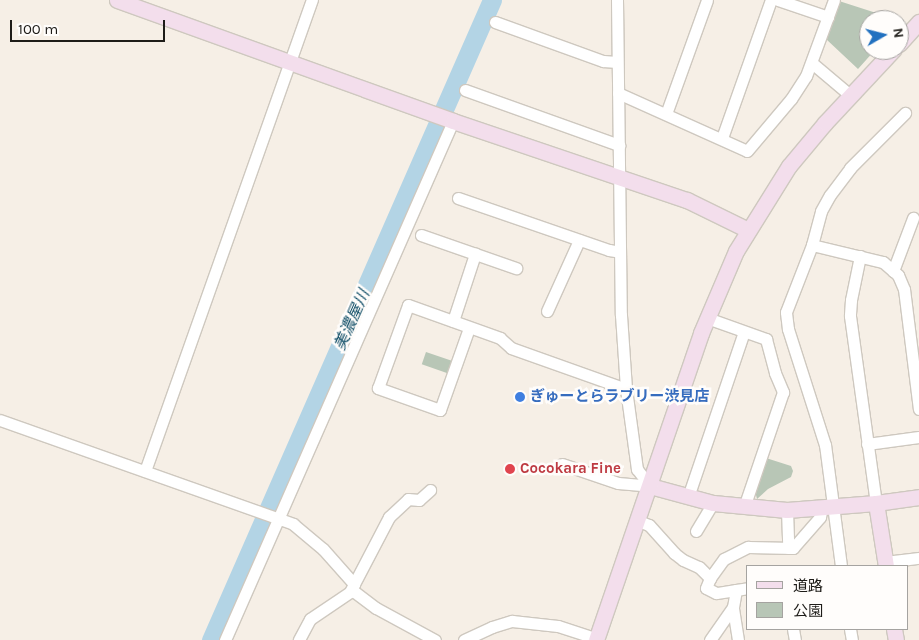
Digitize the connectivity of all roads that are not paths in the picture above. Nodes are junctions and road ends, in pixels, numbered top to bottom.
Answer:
1 (117, 0) edge
2 (312, 0) edge
3 (617, 0) edge
4 (707, 0) edge
5 (772, 0) edge
6 (778, 0) edge
7 (834, 0) edge
8 (828, 17) junction
9 (496, 22) dead end
10 (919, 22) edge
11 (909, 33) edge
12 (883, 60) edge
13 (290, 62) junction
14 (617, 62) junction
15 (812, 63) junction
16 (465, 90) dead end
17 (618, 93) junction
18 (850, 95) junction
19 (905, 113) dead end
20 (666, 114) junction
21 (453, 121) junction
22 (722, 138) junction
23 (619, 145) junction
24 (619, 179) junction
25 (458, 198) dead end
26 (913, 218) dead end
27 (748, 230) junction
28 (421, 235) dead end
29 (579, 240) junction
30 (812, 245) junction
31 (620, 252) junction
32 (475, 254) junction
33 (860, 256) junction
34 (516, 268) dead end
35 (893, 270) junction
36 (546, 311) dead end
37 (913, 314) edge
38 (707, 318) junction
39 (453, 321) junction
40 (469, 328) junction
41 (744, 332) junction
42 (917, 382) edge
43 (626, 389) junction
44 (919, 409) edge
45 (0, 420) edge
46 (919, 437) edge
47 (867, 444) junction
48 (562, 464) dead end
49 (145, 471) junction
50 (650, 486) junction
51 (430, 490) dead end
52 (688, 497) junction
53 (919, 497) edge
54 (713, 502) junction
55 (876, 503) junction
56 (744, 507) junction
57 (828, 507) junction
58 (787, 510) junction
59 (277, 518) junction
60 (636, 520) junction
61 (696, 531) dead end
62 (788, 548) junction
63 (919, 558) edge
64 (886, 564) edge
65 (841, 565) edge
66 (710, 578) junction
67 (353, 587) junction
68 (746, 588) edge
69 (736, 590) junction
70 (733, 608) junction
71 (596, 639) edge
72 (225, 640) edge
73 (299, 640) edge
74 (435, 640) edge
75 (464, 640) edge
76 (710, 640) edge
77 (738, 640) edge

1 - 13 street
2 - 13 street
3 - 14 street
4 - 20 street
5 - 22 street
6 - 8 street
7 - 8 street
8 - 15 street
9 - 14 street
10 - 11 street
12 - 18 street
13 - 21 street
13 - 49 street
14 - 17 street
15 - 18 street
15 - 22 street
16 - 23 street
17 - 20 street
17 - 23 street
18 - 27 street
19 - 30 street
20 - 22 street
21 - 24 street
21 - 59 street
23 - 24 street
24 - 27 street
24 - 31 street
25 - 29 street
26 - 35 street
27 - 38 street
28 - 32 street
29 - 31 street
29 - 36 street
30 - 33 street
30 - 57 street
31 - 43 street
32 - 34 street
32 - 39 street
33 - 35 street
33 - 47 street
35 - 37 street
37 - 42 street
38 - 41 street
38 - 50 street
39 - 40 street
39 - 40 street
40 - 43 street
41 - 52 street
41 - 56 street
42 - 44 street
43 - 50 street
45 - 49 street
46 - 47 street
47 - 55 street
48 - 50 street
49 - 59 street
50 - 52 street
50 - 60 street
51 - 67 street
52 - 54 street
53 - 55 street
54 - 56 street
54 - 61 street
55 - 57 street
55 - 64 street
56 - 58 street
57 - 58 street
57 - 62 street
57 - 65 street
58 - 62 street
59 - 67 street
59 - 72 street
60 - 66 street
60 - 71 street
62 - 66 street
63 - 64 street
66 - 69 street
67 - 73 street
67 - 74 street
68 - 69 street
69 - 70 street
70 - 76 street
70 - 77 street
71 - 75 street

